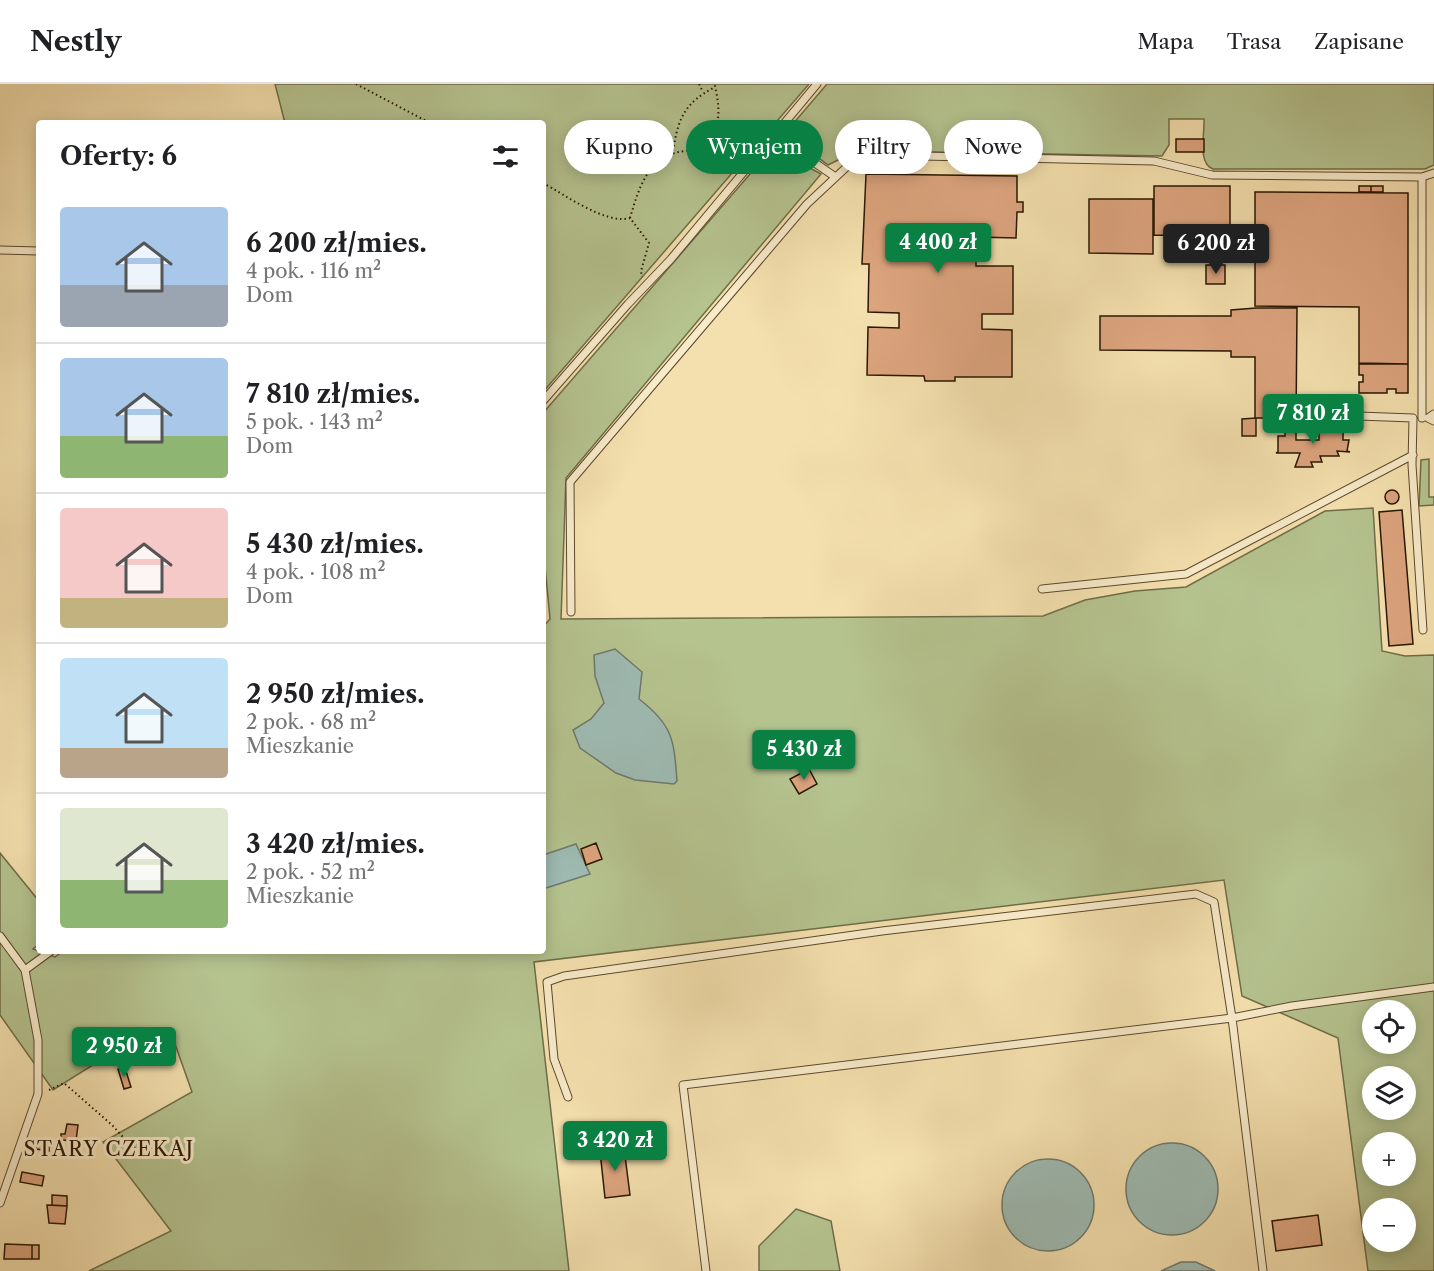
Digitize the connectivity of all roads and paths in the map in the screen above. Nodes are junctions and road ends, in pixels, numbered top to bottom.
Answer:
1 (356, 84) edge
2 (699, 84) edge
3 (817, 84) edge
4 (715, 86) edge
5 (703, 93) junction
6 (424, 120) edge
7 (787, 120) edge
8 (674, 145) edge
9 (674, 151) edge
10 (823, 168) edge
11 (1434, 172) edge
12 (648, 174) edge
13 (742, 174) edge
14 (834, 176) junction
15 (1422, 177) junction
16 (546, 185) edge
17 (630, 218) junction
18 (0, 250) edge
19 (36, 251) edge
20 (645, 286) junction
21 (546, 398) edge
22 (1304, 414) dead end
23 (1413, 418) junction
24 (1429, 418) edge
25 (1413, 455) junction
26 (1042, 589) dead end
27 (571, 612) dead end
28 (1423, 630) dead end
29 (0, 936) edge
30 (47, 954) edge
31 (25, 970) junction
32 (1434, 987) edge
33 (1232, 1018) junction
34 (38, 1094) junction
35 (568, 1097) dead end
36 (146, 1138) dead end
37 (0, 1203) edge
38 (706, 1271) edge
39 (1263, 1271) edge

1 - 6 path
2 - 5 path
3 - 7 lane
4 - 5 path
4 - 9 path
5 - 8 path
10 - 14 lane
11 - 15 lane
12 - 17 path
13 - 20 lane
14 - 15 lane
14 - 27 lane
15 - 24 lane
16 - 17 path
17 - 20 path
18 - 19 lane
20 - 21 lane
22 - 23 lane
23 - 24 lane
23 - 25 lane
25 - 26 lane
25 - 28 lane
29 - 31 lane
30 - 31 lane
31 - 34 lane
32 - 33 lane
33 - 35 lane
33 - 38 lane
33 - 39 lane
34 - 36 path
34 - 37 lane

